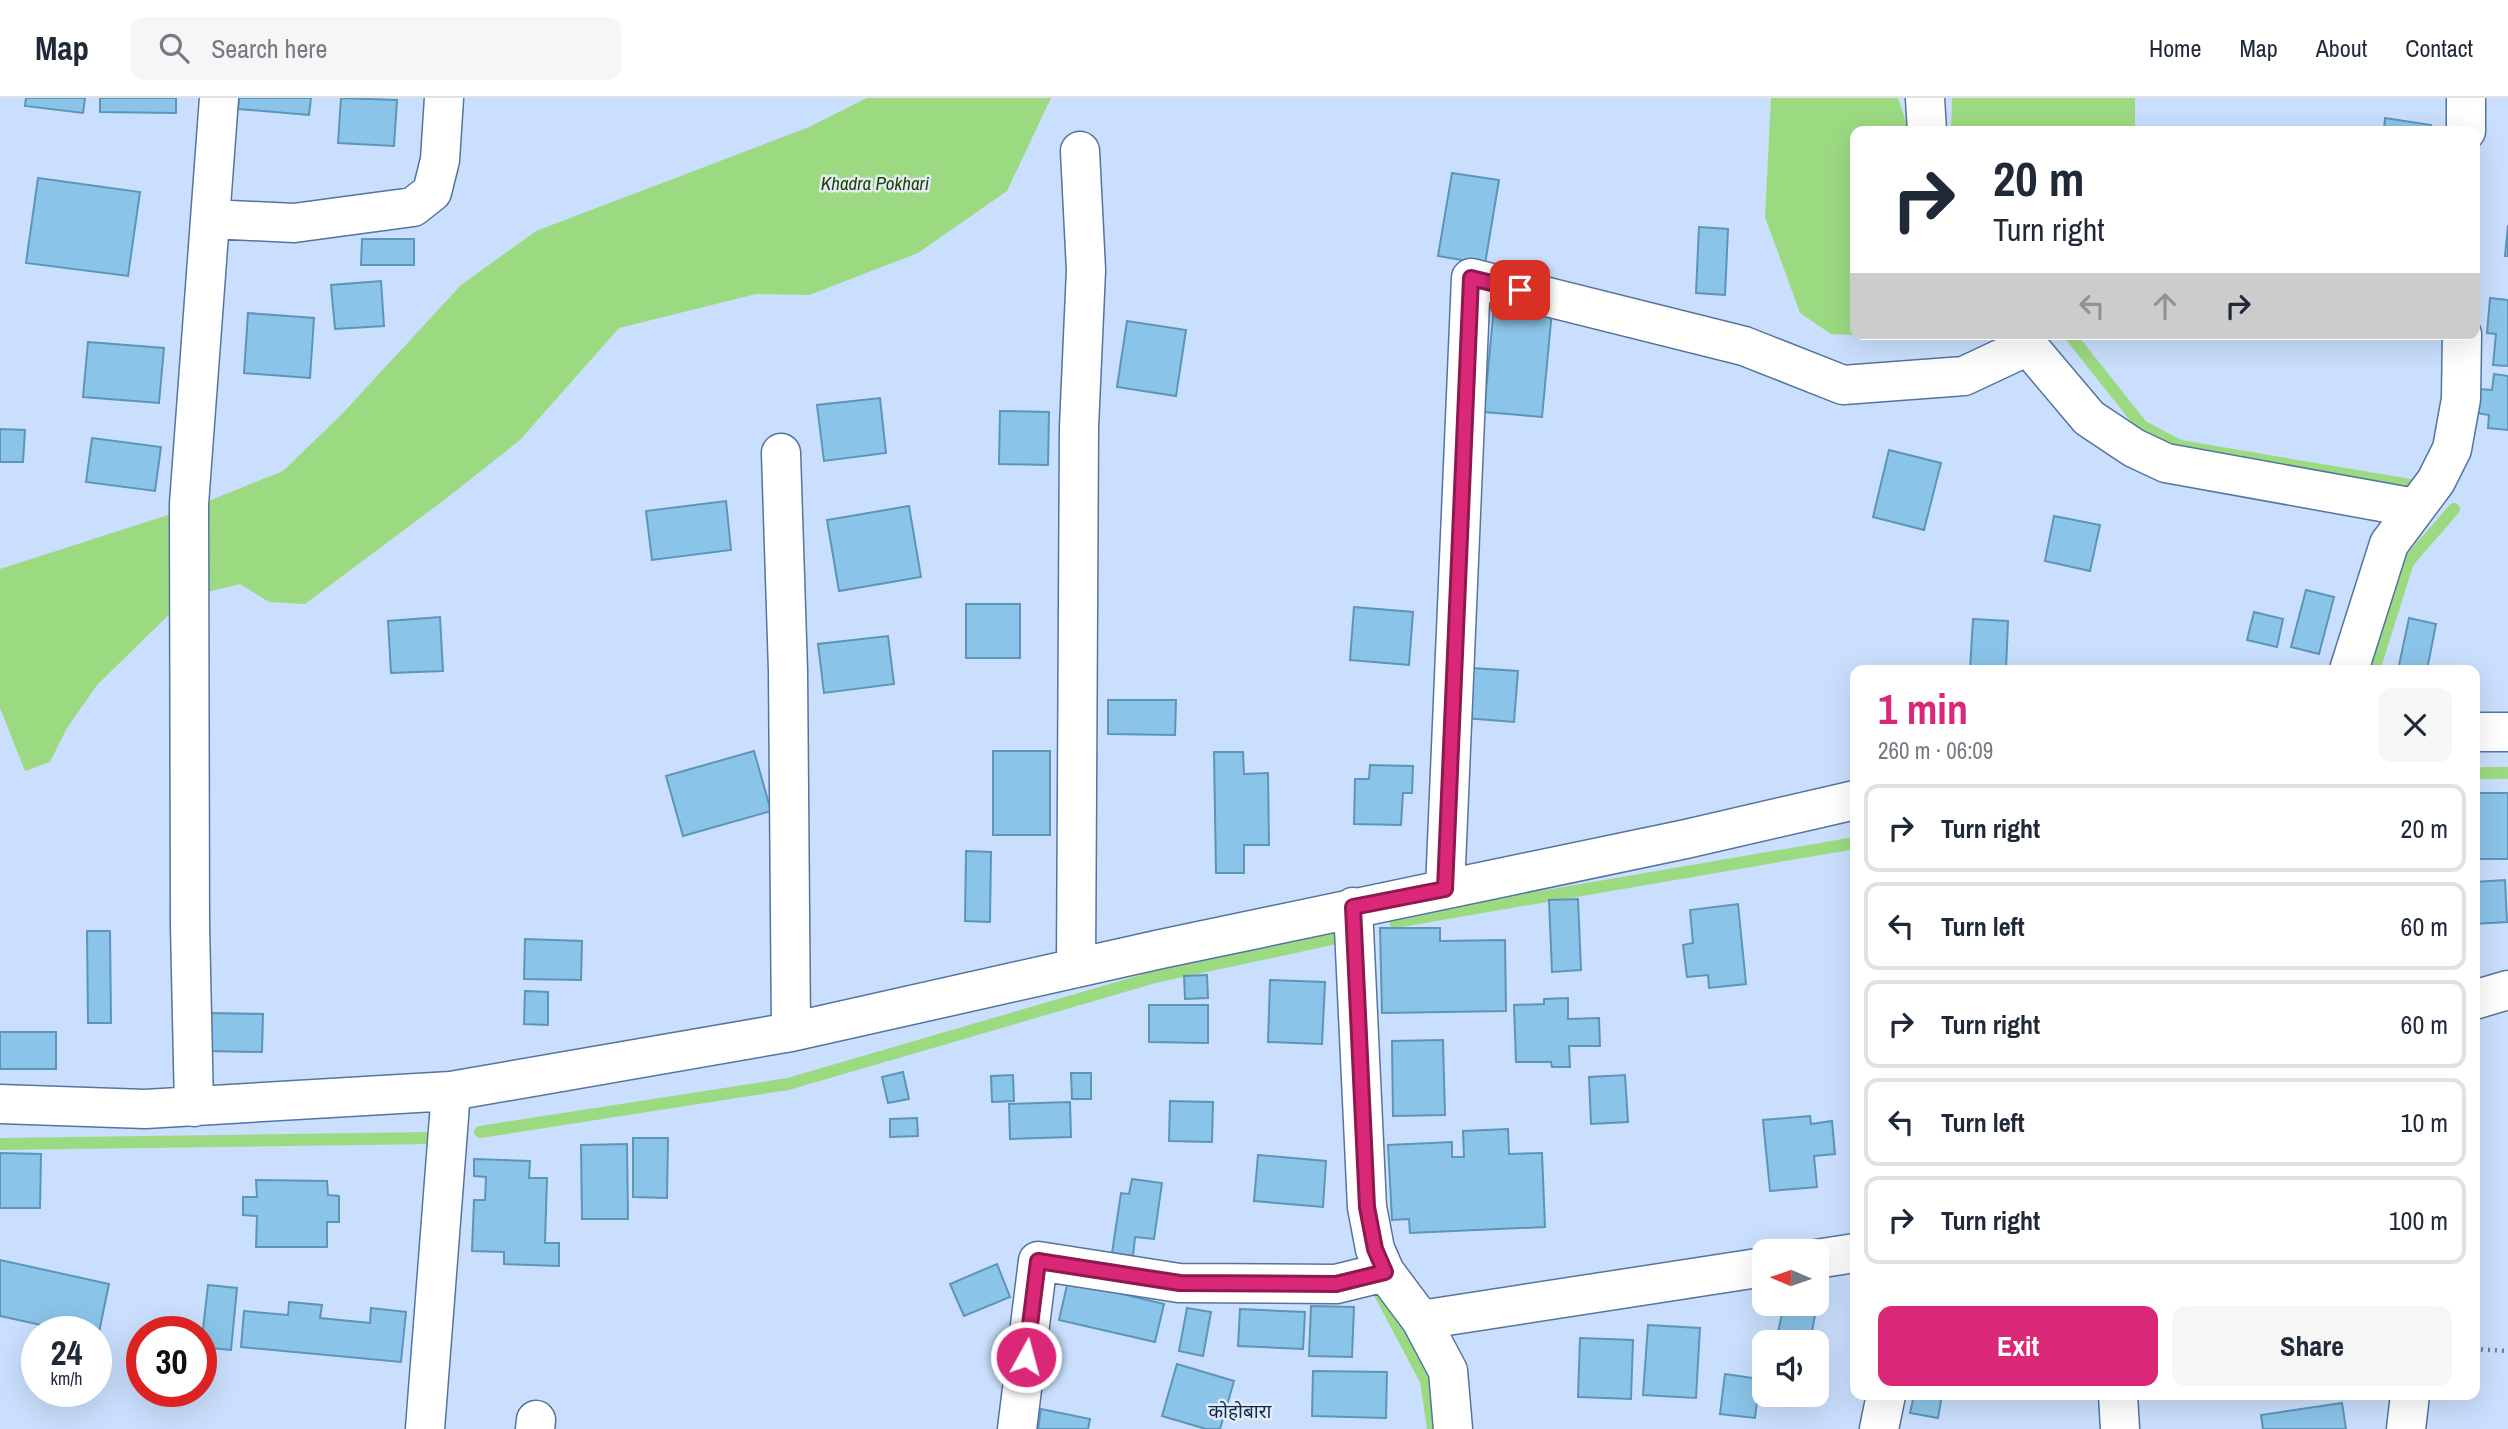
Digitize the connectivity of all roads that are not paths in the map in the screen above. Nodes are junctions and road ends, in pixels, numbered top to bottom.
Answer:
1 (219, 98) edge
2 (444, 98) edge
3 (1925, 98) edge
4 (2466, 98) edge
5 (1927, 126) edge
6 (2466, 126) edge
7 (1080, 151) dead end
8 (211, 219) junction
9 (2023, 340) edge
10 (2462, 340) edge
11 (781, 453) dead end
12 (2415, 508) junction
13 (2351, 665) edge
14 (2480, 732) edge
15 (2508, 732) edge
16 (1850, 801) edge
17 (1445, 889) junction
18 (1353, 907) junction
19 (1076, 968) junction
20 (2508, 990) edge
21 (2480, 998) edge
22 (791, 1032) junction
23 (451, 1091) junction
24 (0, 1104) edge
25 (194, 1107) junction
26 (1850, 1255) edge
27 (1829, 1257) edge
28 (1752, 1269) edge
29 (1385, 1272) junction
30 (1421, 1320) junction
31 (1885, 1400) edge
32 (2118, 1400) edge
33 (2409, 1400) edge
34 (425, 1429) edge
35 (1017, 1429) edge
36 (1452, 1429) edge
37 (1879, 1429) edge
38 (2120, 1429) edge
39 (2406, 1429) edge

1 - 8 street
2 - 8 street
3 - 5 street
4 - 6 street
7 - 19 street
8 - 25 street
9 - 12 street
9 - 17 street
10 - 12 street
11 - 22 street
12 - 13 street
14 - 15 street
16 - 17 street
17 - 18 street
18 - 19 street
18 - 29 street
19 - 22 street
20 - 21 street
22 - 23 street
23 - 25 street
23 - 34 street
24 - 25 street
26 - 27 street
28 - 30 street
29 - 30 street
29 - 35 street
30 - 36 street
31 - 37 street
32 - 38 street
33 - 39 street

